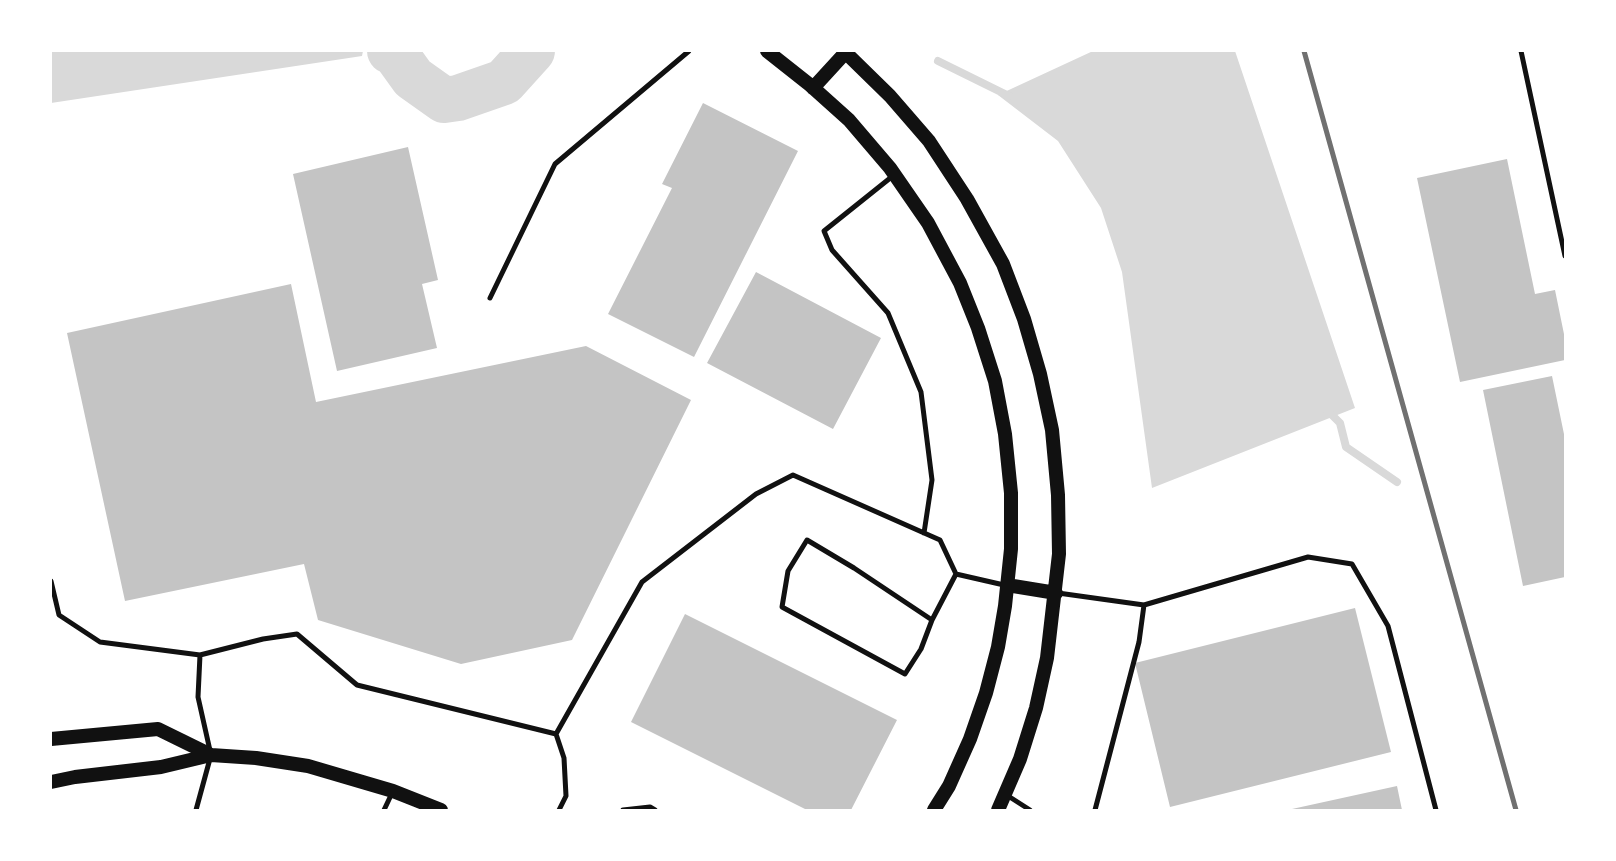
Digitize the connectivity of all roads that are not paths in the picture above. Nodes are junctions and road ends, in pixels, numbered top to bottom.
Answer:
1 (689, 51) edge
2 (767, 51) edge
3 (846, 51) edge
4 (1521, 51) edge
5 (813, 88) junction
6 (894, 175) junction
7 (1565, 256) edge
8 (490, 298) dead end
9 (924, 533) junction
10 (956, 574) junction
11 (51, 581) edge
12 (1007, 585) junction
13 (1056, 593) junction
14 (1144, 605) junction
15 (932, 620) junction
16 (200, 655) junction
17 (556, 734) junction
18 (51, 739) edge
19 (211, 755) junction
20 (51, 782) edge
21 (393, 791) junction
22 (1005, 794) junction
23 (196, 810) edge
24 (384, 810) edge
25 (441, 810) edge
26 (559, 810) edge
27 (624, 810) edge
28 (655, 810) edge
29 (934, 810) edge
30 (998, 810) edge
31 (1030, 810) edge
32 (1095, 810) edge
33 (1436, 810) edge

1 - 8 lane
2 - 5 main road
3 - 5 main road
3 - 13 main road
4 - 7 lane
5 - 6 main road
6 - 9 lane
6 - 12 main road
9 - 10 lane
9 - 17 lane
10 - 12 lane
10 - 15 lane
11 - 16 lane
12 - 13 main road
12 - 29 main road
13 - 14 lane
13 - 22 main road
14 - 32 lane
14 - 33 lane
15 - 15 lane
16 - 17 lane
16 - 19 lane
17 - 26 lane
18 - 19 main road
19 - 20 main road
19 - 21 main road
19 - 23 lane
21 - 24 lane
21 - 25 main road
22 - 30 main road
22 - 31 lane
27 - 28 lane

